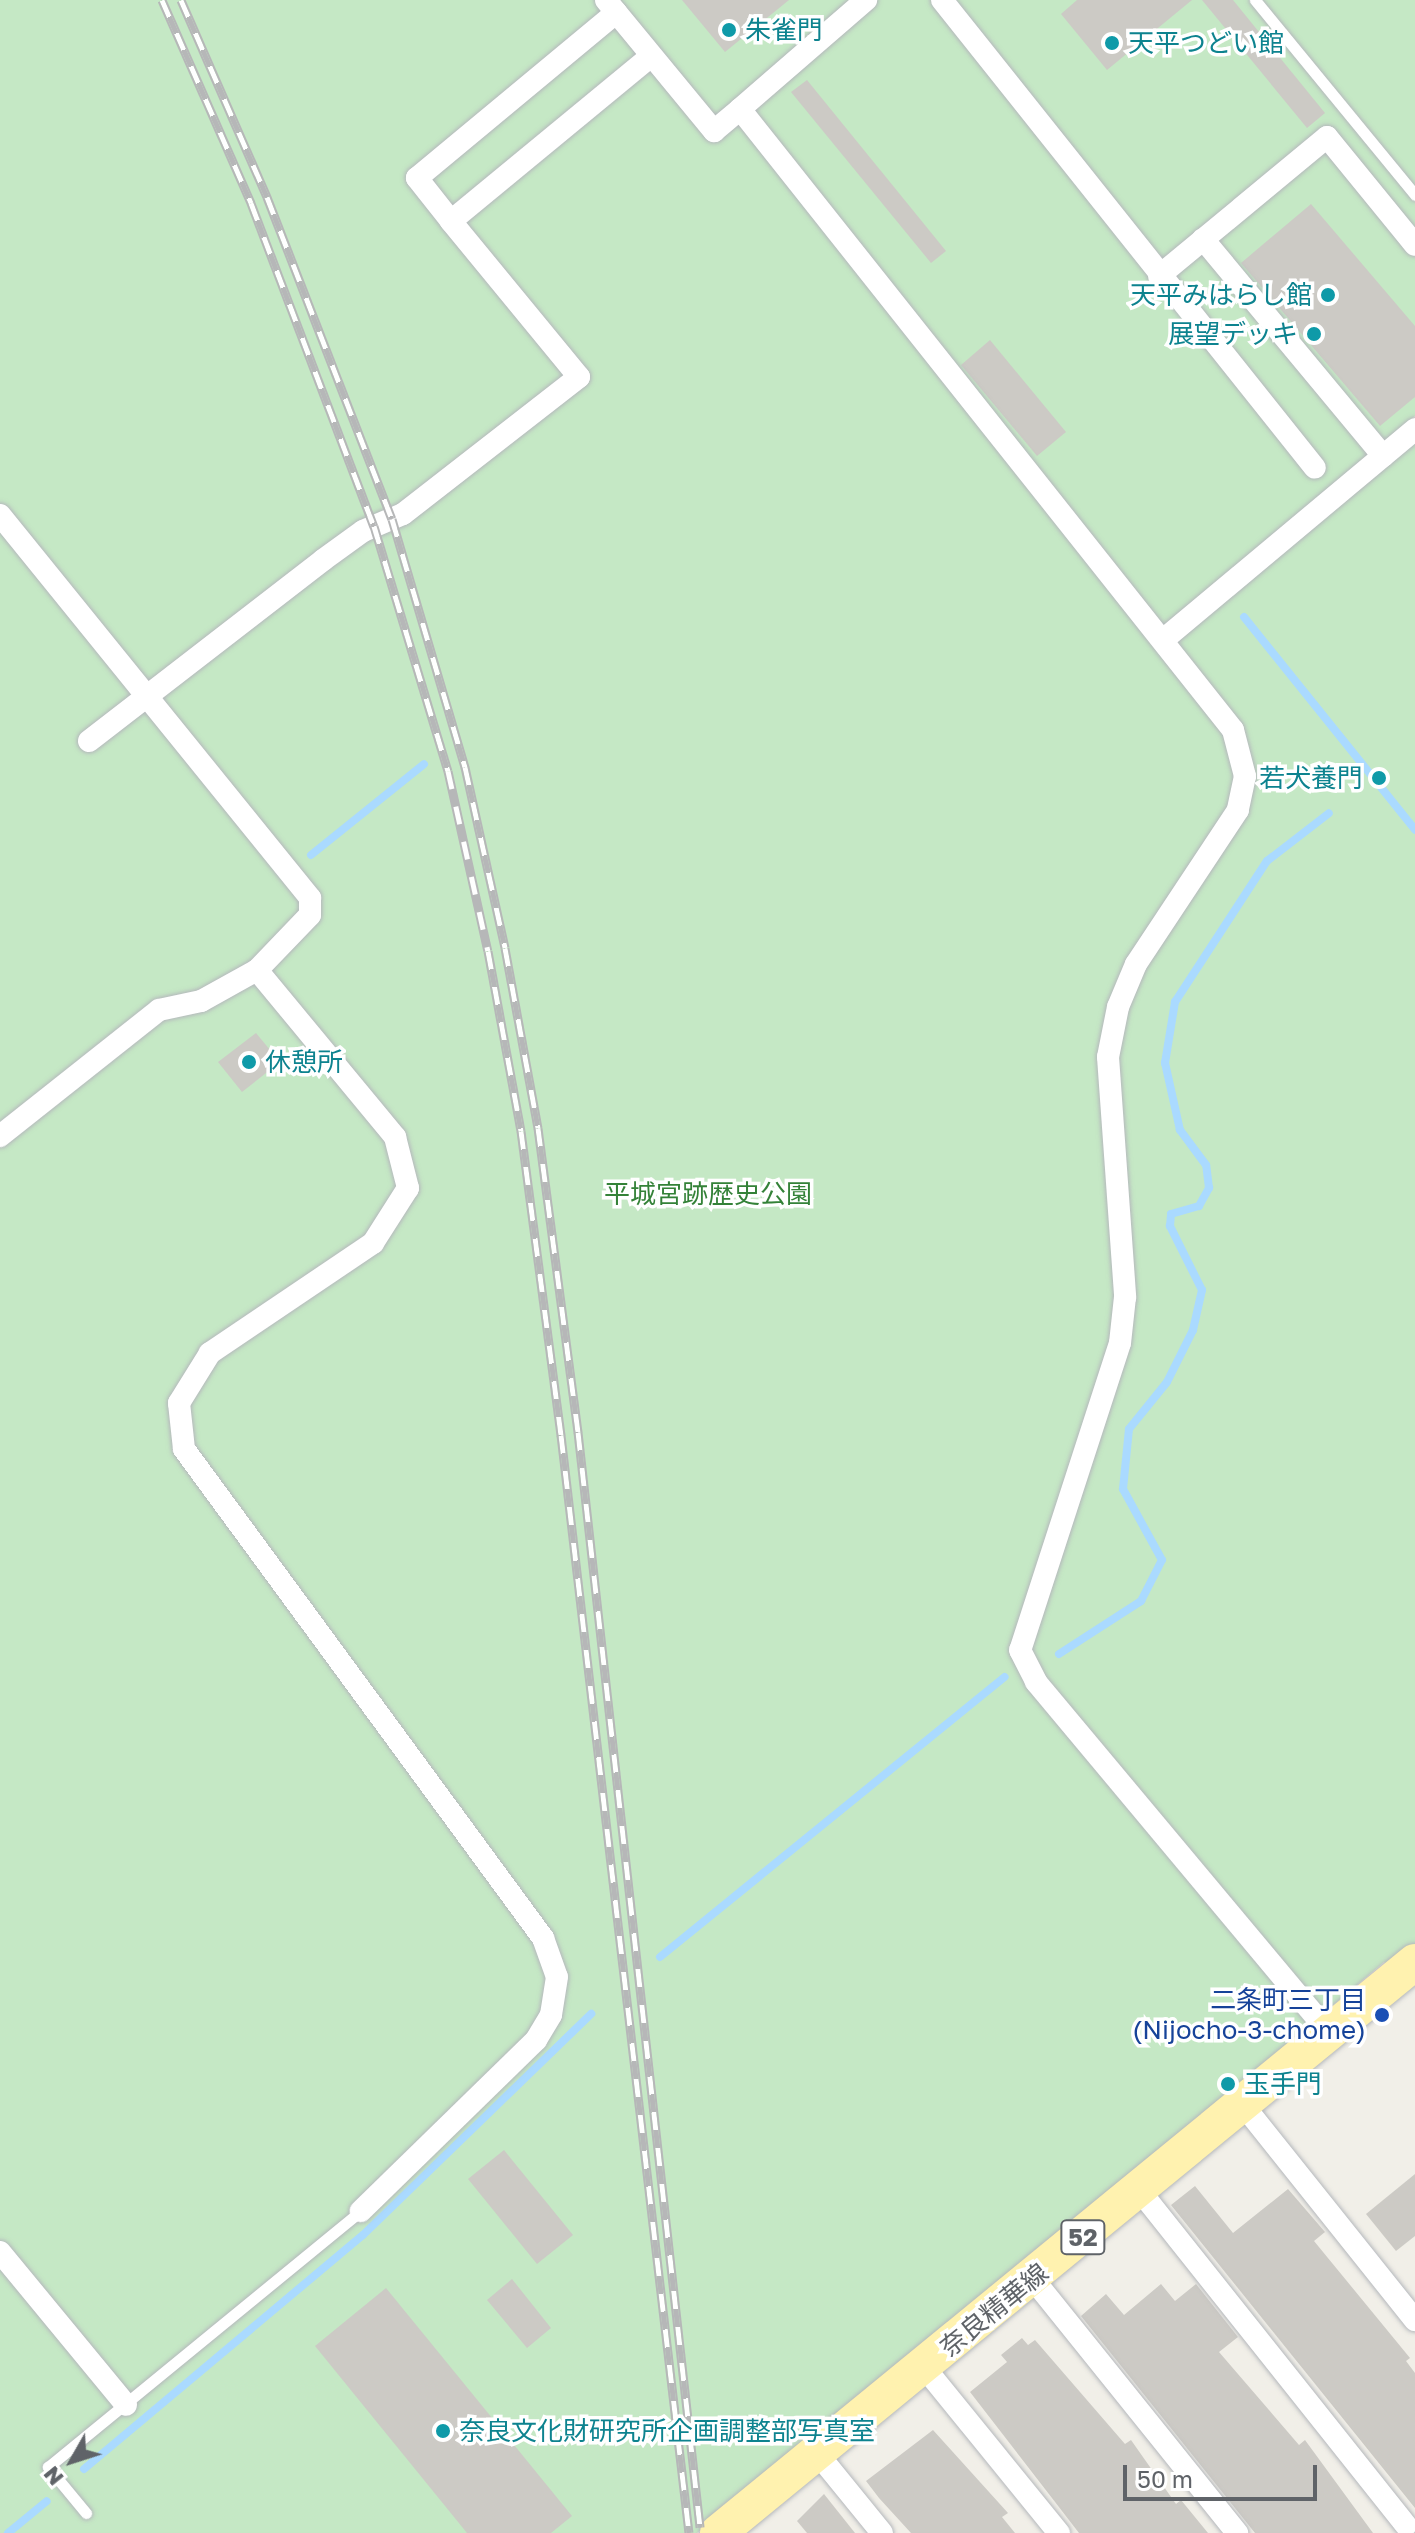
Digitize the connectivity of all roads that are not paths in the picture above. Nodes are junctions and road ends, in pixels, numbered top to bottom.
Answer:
1 (866, 0) edge
2 (942, 0) edge
3 (1255, 0) edge
4 (611, 6) edge
5 (651, 56) junction
6 (740, 109) junction
7 (1415, 195) edge
8 (451, 221) junction
9 (1203, 239) junction
10 (1415, 245) edge
11 (1159, 276) junction
12 (1412, 431) edge
13 (1383, 456) junction
14 (1315, 468) dead end
15 (0, 515) edge
16 (1163, 640) junction
17 (146, 695) junction
18 (89, 741) dead end
19 (257, 970) junction
20 (0, 1136) edge
21 (1415, 1962) edge
22 (1331, 2035) junction
23 (1244, 2106) junction
24 (1140, 2191) junction
25 (361, 2211) joint
26 (0, 2252) edge
27 (1033, 2279) junction
28 (1415, 2320) edge
29 (924, 2367) junction
30 (126, 2405) junction
31 (817, 2453) junction
32 (86, 2513) dead end
33 (1406, 2526) edge
34 (718, 2533) edge
35 (882, 2533) edge
36 (1059, 2533) edge
37 (1237, 2533) edge

1 - 6 street
2 - 11 street
3 - 7 lane
4 - 5 street
4 - 8 street
5 - 6 street
5 - 8 street
6 - 16 street
8 - 17 street
9 - 10 street
9 - 11 street
9 - 13 street
11 - 14 street
12 - 13 street
13 - 16 street
15 - 17 street
16 - 22 street
17 - 18 street
17 - 19 street
19 - 20 street
19 - 25 street
21 - 22 main road, 奈良精華線 / 52
22 - 23 main road, 奈良精華線 / 52
23 - 24 main road, 奈良精華線 / 52
23 - 28 street
24 - 27 main road, 奈良精華線 / 52
24 - 33 street
25 - 30 lane
26 - 30 street
27 - 29 main road, 奈良精華線 / 52
27 - 37 street
29 - 31 main road, 奈良精華線 / 52
29 - 36 street
30 - 32 lane
31 - 34 main road, 奈良精華線 / 52
31 - 35 street

